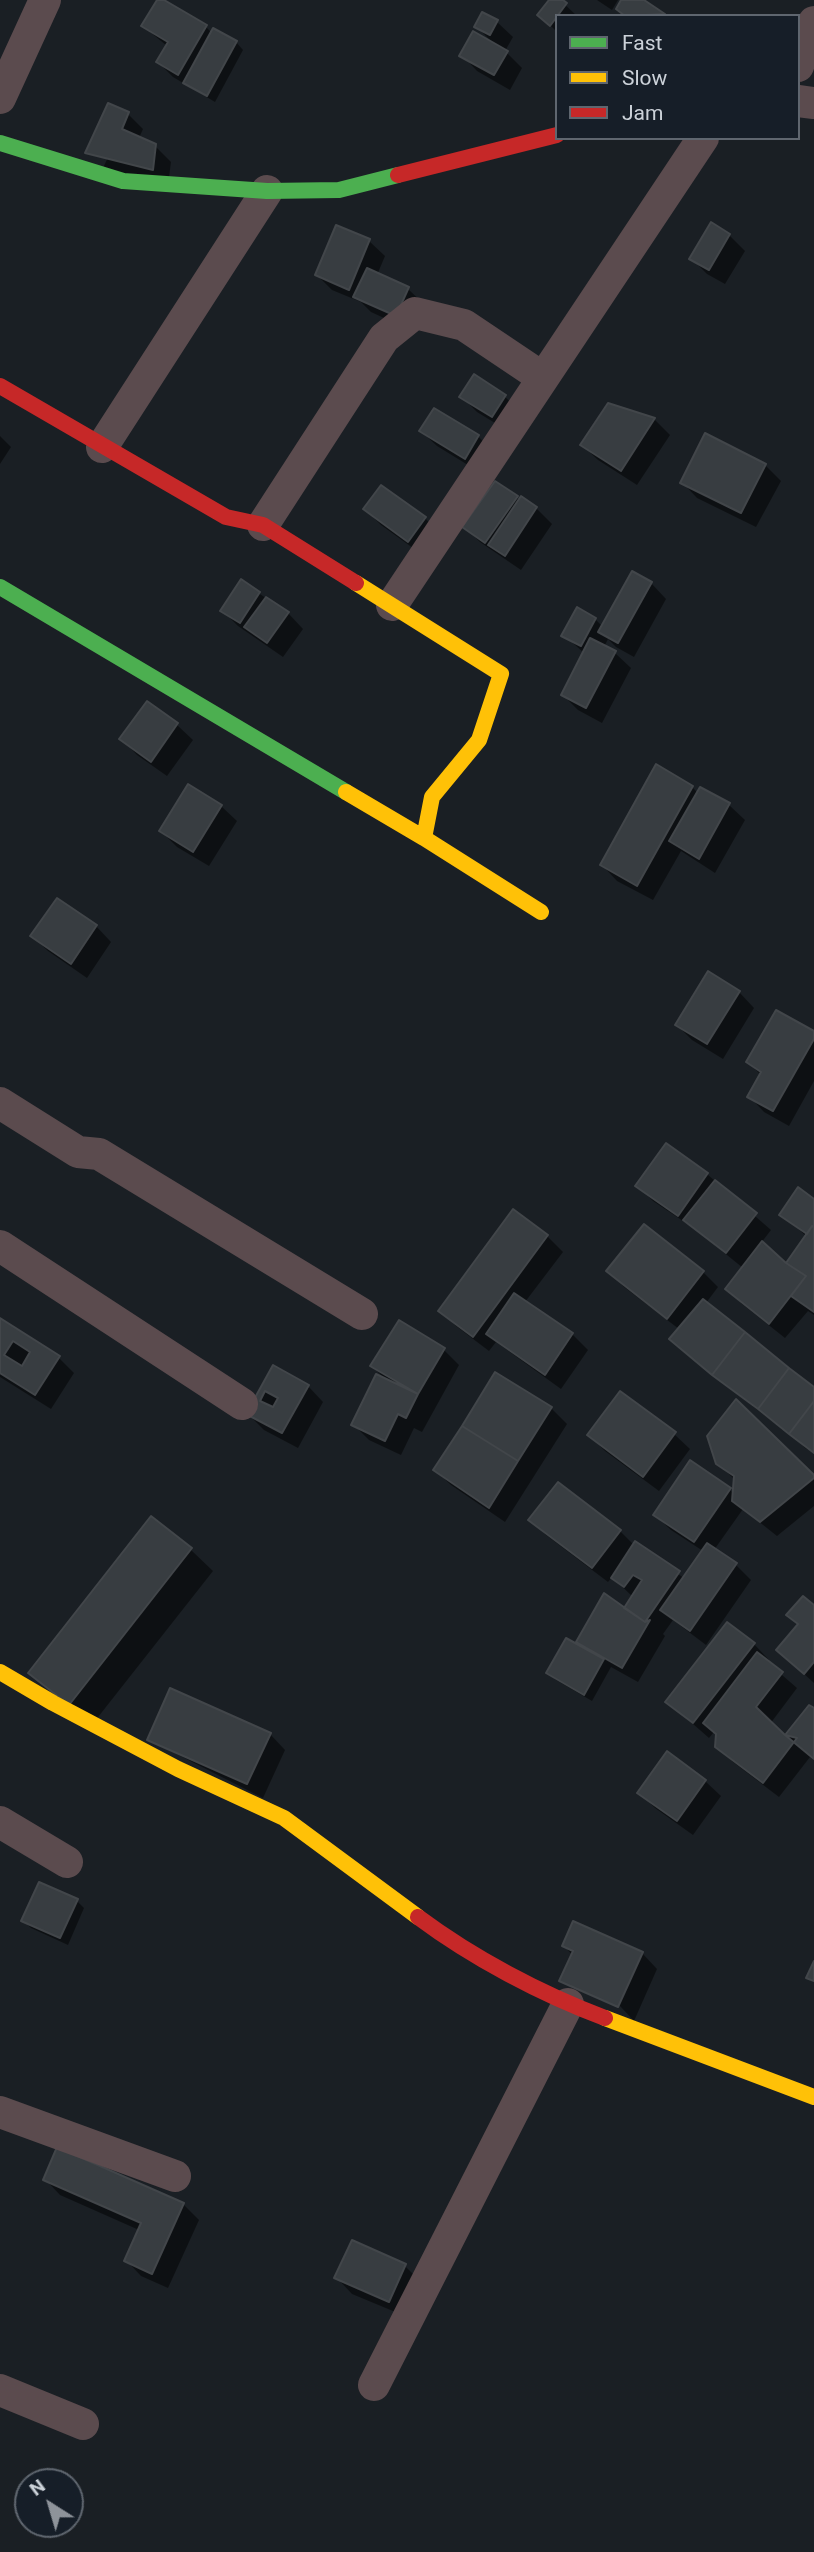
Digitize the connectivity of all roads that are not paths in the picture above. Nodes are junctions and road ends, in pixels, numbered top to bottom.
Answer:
1 (45, 0) edge
2 (814, 22) edge
3 (800, 60) edge
4 (0, 98) edge
5 (555, 136) edge
6 (702, 140) edge
7 (0, 143) edge
8 (267, 191) junction
9 (543, 378) junction
10 (0, 386) edge
11 (102, 447) junction
12 (263, 525) junction
13 (0, 587) edge
14 (392, 605) junction
15 (424, 838) junction
16 (541, 912) dead end
17 (0, 1103) edge
18 (0, 1246) edge
19 (362, 1314) dead end
20 (242, 1404) dead end
21 (0, 1672) edge
22 (0, 1822) edge
23 (67, 1862) dead end
24 (568, 2004) junction
25 (814, 2097) edge
26 (0, 2112) edge
27 (175, 2176) dead end
28 (374, 2385) dead end
29 (0, 2390) edge
30 (83, 2424) dead end

1 - 4 street
2 - 3 street
5 - 8 street
6 - 9 street
7 - 8 street
8 - 11 street
9 - 12 street
9 - 14 street
10 - 11 street
11 - 12 street
12 - 14 street
13 - 15 street
14 - 15 street
15 - 16 street
17 - 19 street
18 - 20 street
21 - 24 street
22 - 23 street
24 - 25 street
24 - 28 street
26 - 27 street
29 - 30 street

